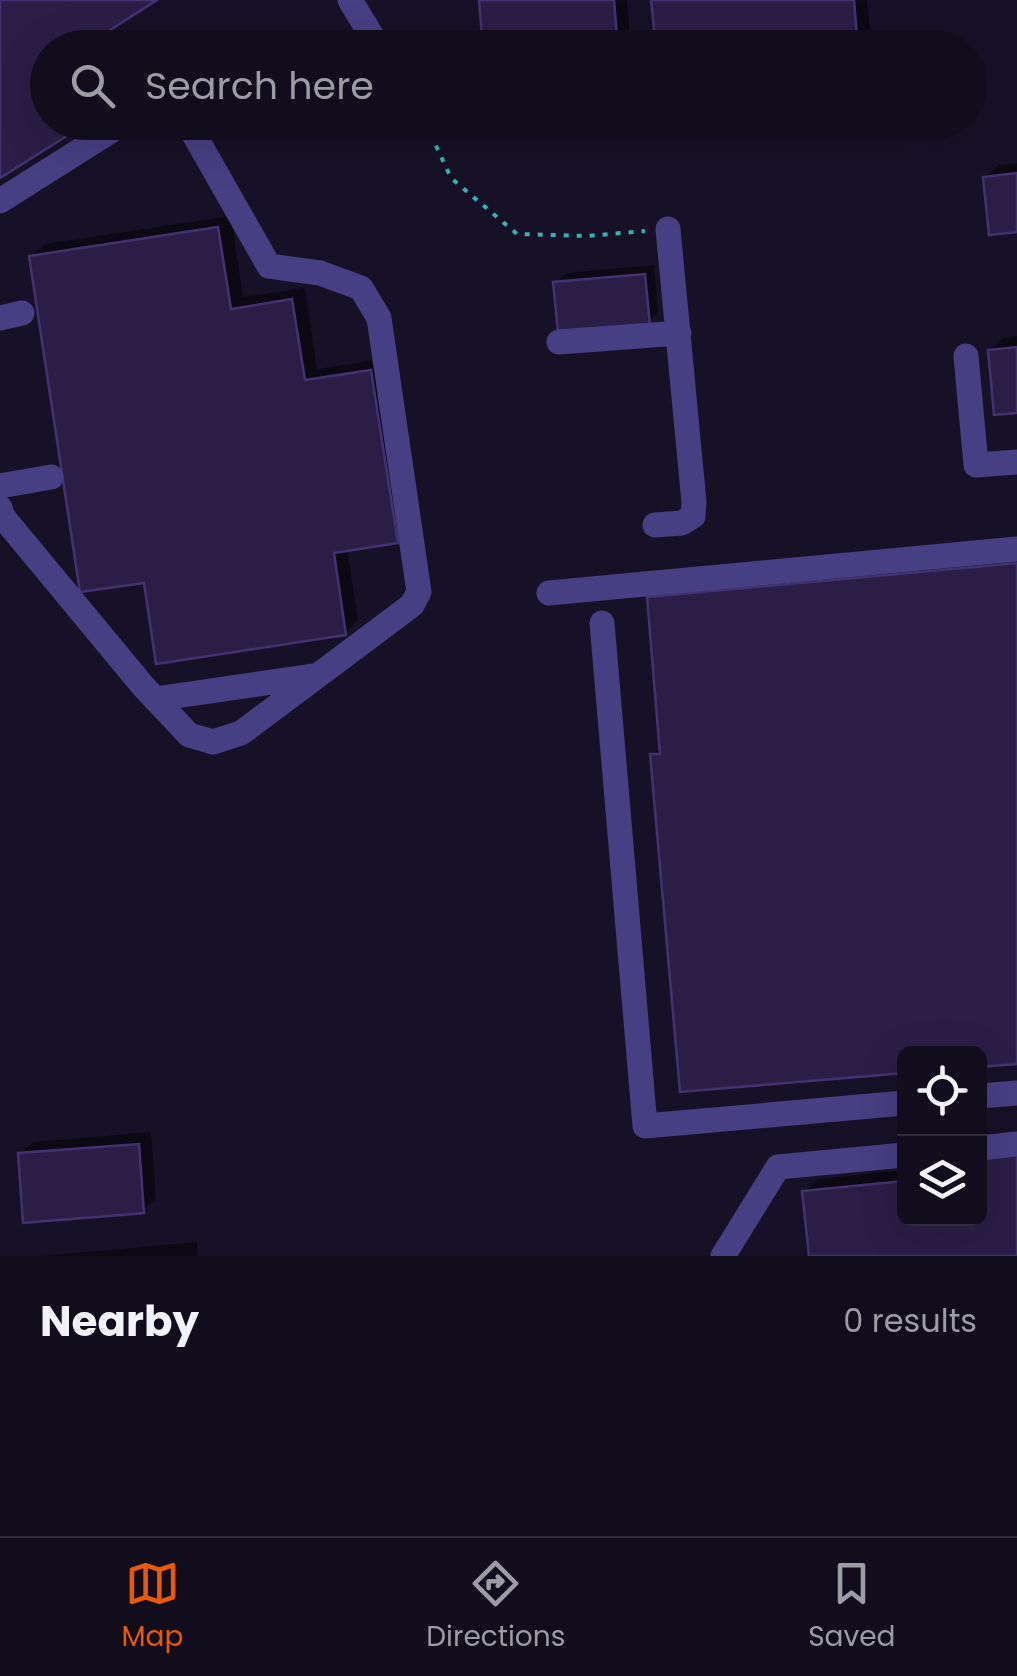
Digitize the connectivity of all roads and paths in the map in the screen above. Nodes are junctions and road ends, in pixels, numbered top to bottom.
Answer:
1 (350, 0) edge
2 (368, 30) edge
3 (97, 140) edge
4 (197, 140) edge
5 (433, 140) edge
6 (0, 201) edge
7 (668, 230) joint
8 (679, 333) junction
9 (560, 342) dead end
10 (966, 356) dead end
11 (1017, 462) edge
12 (51, 478) dead end
13 (0, 486) edge
14 (0, 508) edge
15 (655, 525) dead end
16 (1017, 549) edge
17 (549, 592) dead end
18 (602, 624) dead end
19 (318, 675) junction
20 (155, 699) junction
21 (1017, 1093) edge
22 (987, 1095) edge
23 (897, 1104) edge
24 (1017, 1144) edge
25 (987, 1147) edge
26 (897, 1156) edge
27 (724, 1256) edge

1 - 2 street
3 - 6 street
4 - 19 street
5 - 7 path
7 - 8 street
8 - 9 street
8 - 15 street
10 - 11 street
12 - 13 street
14 - 20 street
16 - 17 street
18 - 23 street
19 - 20 street
19 - 20 street
21 - 22 street
24 - 25 street
26 - 27 street

